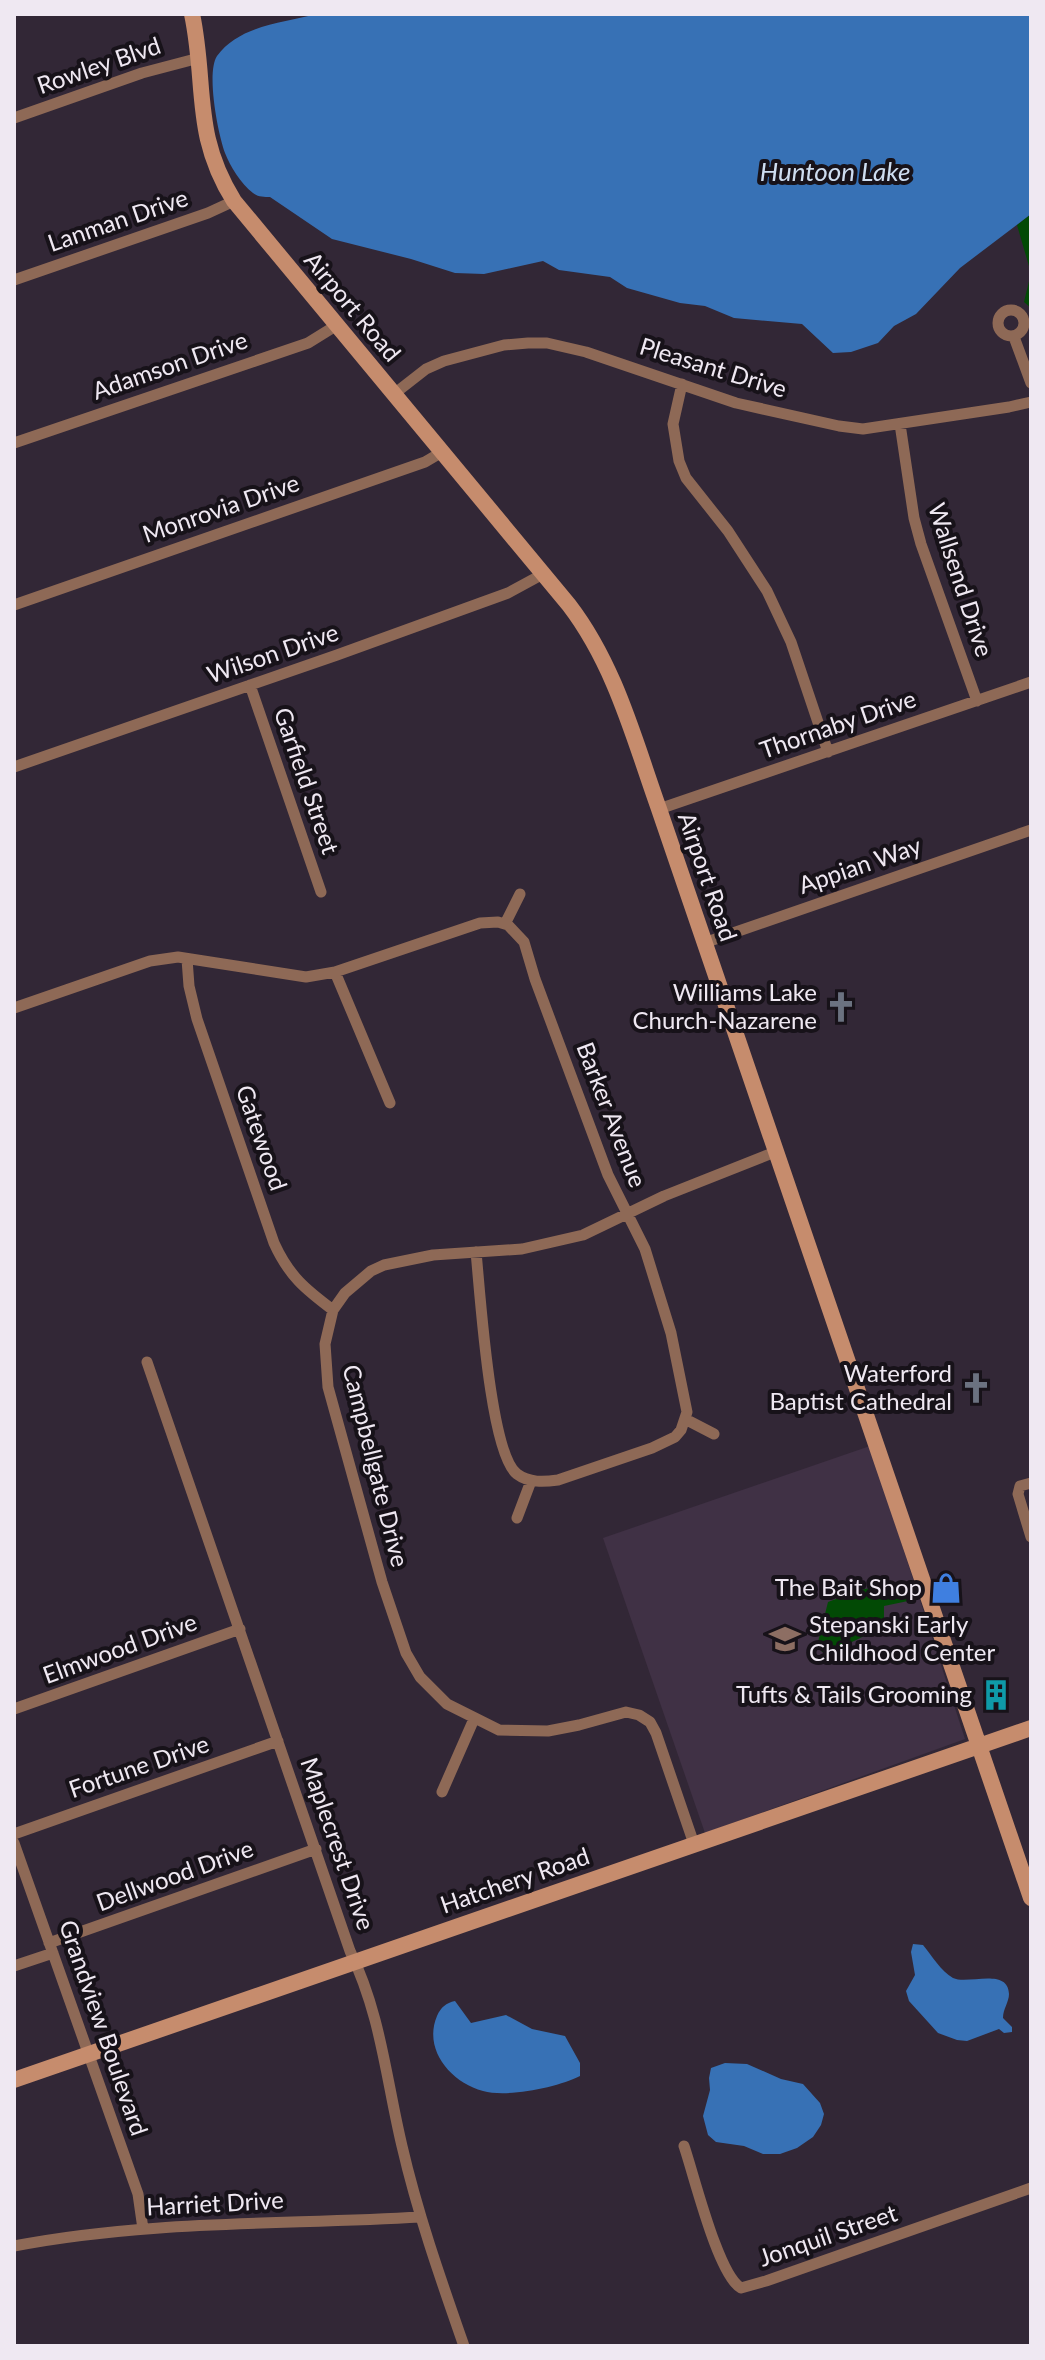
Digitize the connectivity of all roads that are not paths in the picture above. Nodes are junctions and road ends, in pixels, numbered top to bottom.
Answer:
1 (192, 14) edge
2 (199, 58) junction
3 (14, 118) edge
4 (234, 201) junction
5 (14, 280) edge
6 (337, 325) junction
7 (1014, 337) dead end
8 (1031, 383) edge
9 (682, 384) junction
10 (394, 394) junction
11 (1031, 402) edge
12 (900, 424) junction
13 (14, 443) edge
14 (442, 452) junction
15 (543, 574) junction
16 (14, 605) edge
17 (1031, 682) edge
18 (250, 685) junction
19 (977, 701) junction
20 (828, 752) junction
21 (14, 767) edge
22 (659, 809) junction
23 (1031, 830) edge
24 (321, 892) dead end
25 (520, 894) dead end
26 (505, 924) junction
27 (704, 943) junction
28 (187, 959) junction
29 (335, 972) junction
30 (14, 1008) edge
31 (390, 1103) dead end
32 (775, 1152) junction
33 (627, 1215) junction
34 (476, 1252) junction
35 (333, 1310) junction
36 (147, 1362) dead end
37 (685, 1419) junction
38 (714, 1434) dead end
39 (531, 1481) junction
40 (1031, 1483) edge
41 (517, 1518) dead end
42 (1031, 1537) edge
43 (240, 1629) junction
44 (14, 1709) edge
45 (474, 1719) junction
46 (1031, 1728) edge
47 (278, 1741) junction
48 (978, 1746) junction
49 (442, 1792) dead end
50 (14, 1834) edge
51 (14, 1843) edge
52 (694, 1844) junction
53 (316, 1849) junction
54 (1031, 1898) edge
55 (51, 1948) junction
56 (355, 1962) junction
57 (14, 1966) edge
58 (88, 2054) junction
59 (14, 2080) edge
60 (684, 2146) dead end
61 (1031, 2188) edge
62 (420, 2217) junction
63 (143, 2229) junction
64 (14, 2246) edge
65 (464, 2346) edge

1 - 2 street, Airport Road
2 - 3 street, Rowley Blvd
2 - 4 street, Airport Road
4 - 5 street, Lanman Drive
4 - 6 street, Airport Road
6 - 10 street, Airport Road
6 - 13 street, Adamson Drive
7 - 8 street
9 - 10 street, Pleasant Drive
9 - 12 street, Pleasant Drive
9 - 20 street
10 - 14 street, Airport Road
11 - 12 street, Pleasant Drive
12 - 19 street, Wallsend Drive
14 - 15 street, Airport Road
14 - 16 street, Monrovia Drive
15 - 18 street, Wilson Drive
15 - 22 street, Airport Road
17 - 19 street, Thornaby Drive
18 - 21 street, Wilson Drive
18 - 24 street, Garfield Street
19 - 20 street, Thornaby Drive
20 - 22 street, Thornaby Drive
22 - 27 street, Airport Road
23 - 27 street, Appian Way
25 - 26 street
26 - 29 street
26 - 33 street, Barker Avenue
27 - 32 street, Airport Road
28 - 29 street
28 - 30 street
28 - 35 street, Gatewood
29 - 31 street
32 - 33 street
32 - 48 street, Airport Road
33 - 34 street
33 - 37 street, Barker Avenue
34 - 35 street
34 - 39 street
35 - 45 street, Campbellgate Drive
36 - 43 street, Maplecrest Drive
37 - 38 street
37 - 39 street
39 - 41 street
40 - 42 street
43 - 44 street, Elmwood Drive
43 - 47 street, Maplecrest Drive
45 - 49 street
45 - 52 street, Campbellgate Drive
46 - 48 street, Hatchery Road
47 - 50 street, Fortune Drive
47 - 53 street, Maplecrest Drive
48 - 52 street, Hatchery Road
48 - 54 street, Airport Road
51 - 55 street, Grandview Boulevard
52 - 56 street, Hatchery Road
53 - 55 street, Dellwood Drive
53 - 56 street, Maplecrest Drive
55 - 57 street, Dellwood Drive
55 - 58 street, Grandview Boulevard
56 - 58 street, Hatchery Road
56 - 62 street, Maplecrest Drive
58 - 59 street, Hatchery Road
58 - 63 street, Grandview Boulevard
60 - 61 street, Jonquil Street
62 - 63 street, Harriet Drive
62 - 65 street, Maplecrest Drive
63 - 64 street, Harriet Drive

